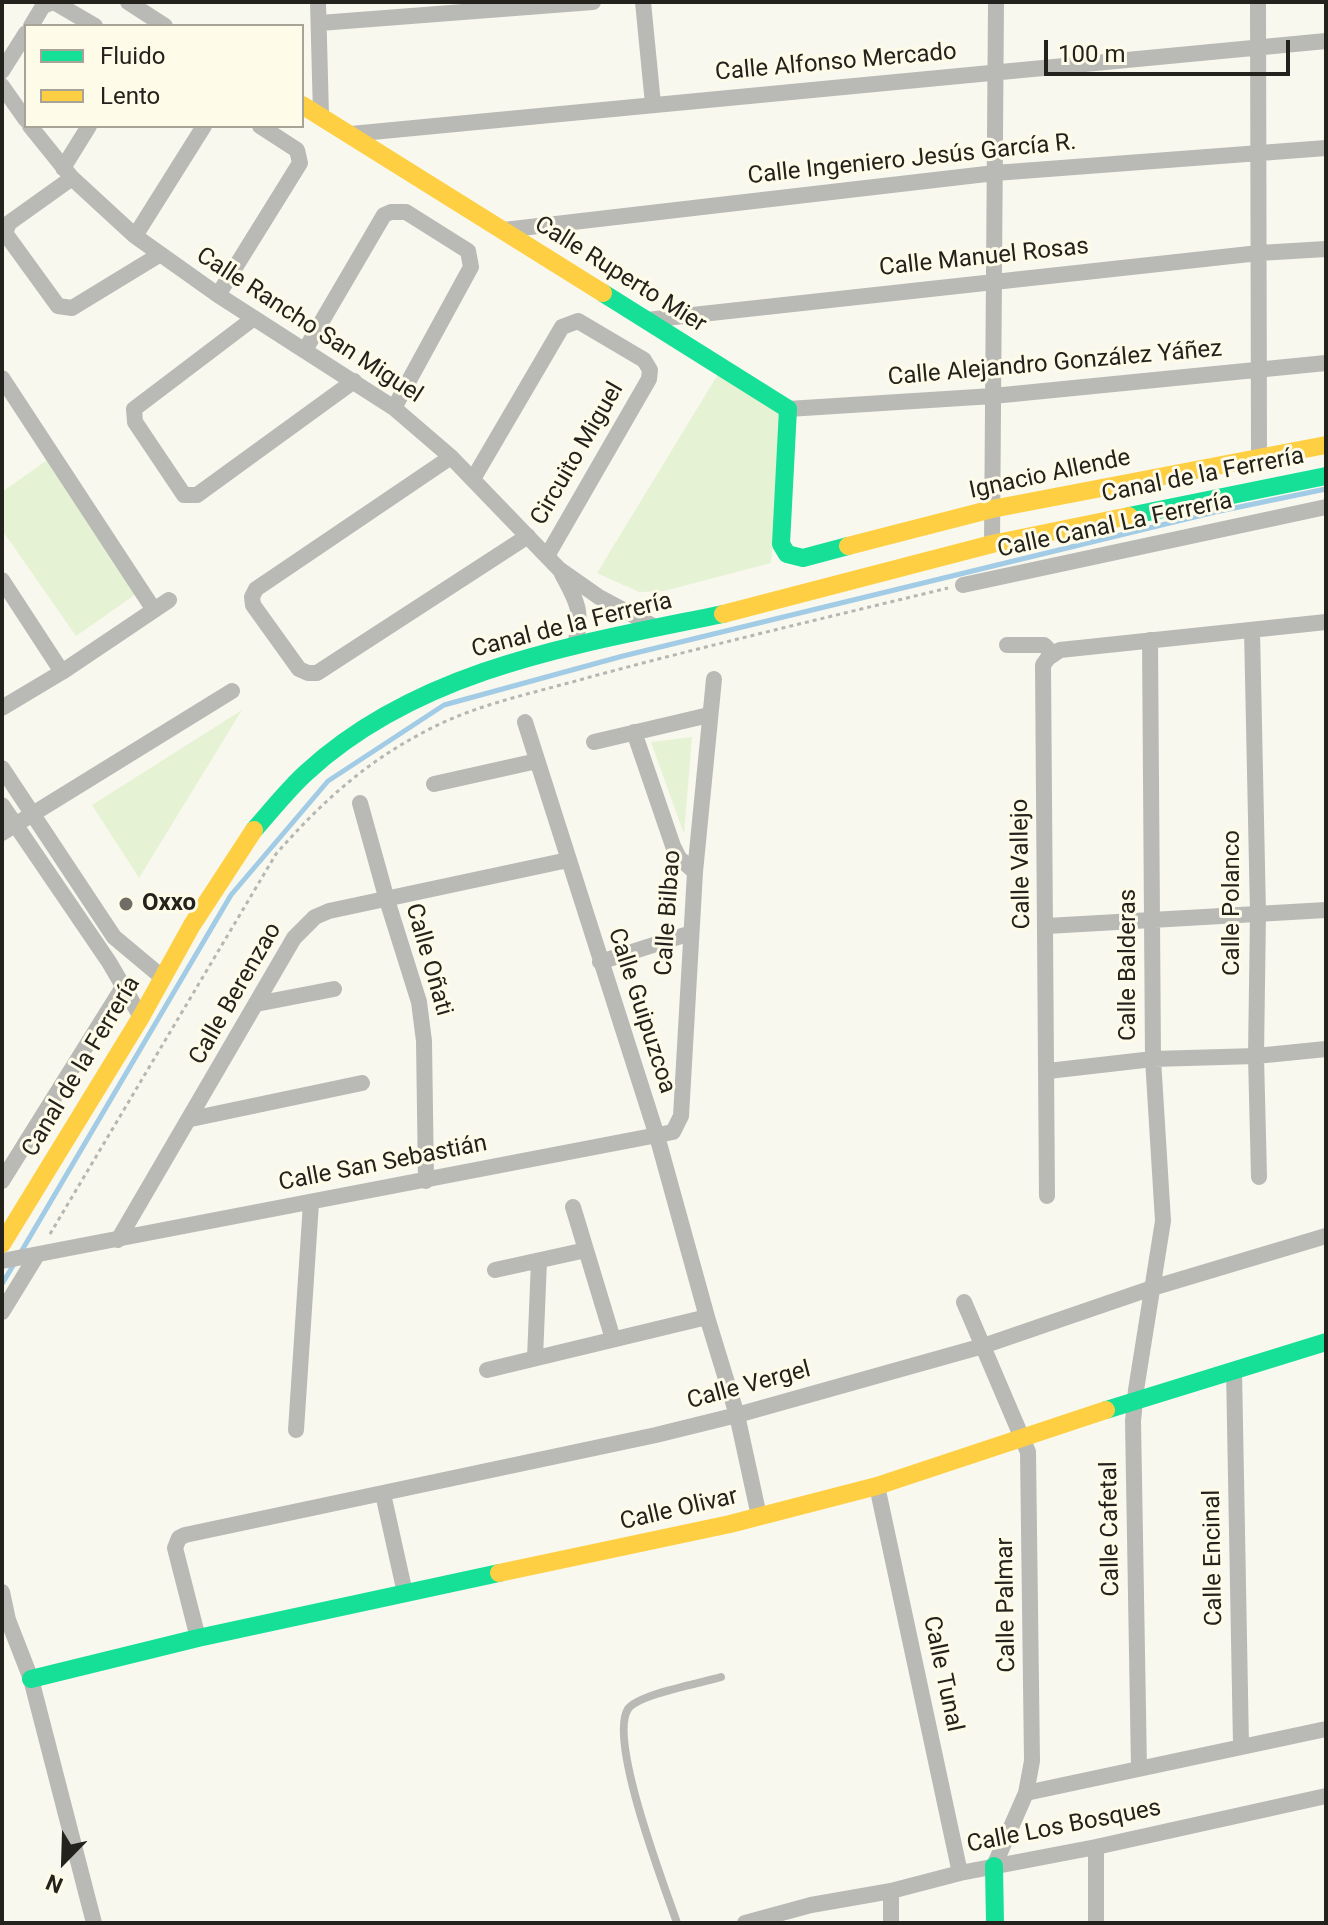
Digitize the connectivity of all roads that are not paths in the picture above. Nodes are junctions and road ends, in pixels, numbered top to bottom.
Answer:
1 (53, 2) edge
2 (128, 2) edge
3 (318, 2) edge
4 (593, 2) edge
5 (643, 2) edge
6 (996, 2) edge
7 (1258, 2) edge
8 (320, 23) junction
9 (32, 24) edge
10 (92, 24) edge
11 (162, 24) edge
12 (24, 36) edge
13 (1326, 41) edge
14 (1258, 46) junction
15 (2, 71) edge
16 (995, 72) junction
17 (4, 92) edge
18 (653, 104) junction
19 (304, 106) edge
20 (321, 115) junction
21 (24, 117) edge
22 (32, 128) edge
23 (88, 128) edge
24 (203, 128) edge
25 (263, 128) edge
26 (351, 134) junction
27 (1326, 148) edge
28 (1259, 153) junction
29 (68, 173) junction
30 (995, 173) junction
31 (504, 230) junction
32 (135, 236) junction
33 (1326, 249) edge
34 (1259, 253) junction
35 (159, 255) junction
36 (994, 281) junction
37 (218, 295) junction
38 (254, 318) junction
39 (647, 320) junction
40 (305, 350) junction
41 (1326, 363) edge
42 (1259, 370) junction
43 (2, 378) edge
44 (354, 381) junction
45 (993, 396) junction
46 (394, 408) junction
47 (788, 409) junction
48 (1326, 445) edge
49 (451, 457) junction
50 (1259, 457) junction
51 (1326, 476) edge
52 (473, 479) junction
53 (1326, 507) edge
54 (992, 509) junction
55 (528, 536) junction
56 (992, 544) junction
57 (547, 556) junction
58 (559, 569) junction
59 (2, 580) edge
60 (963, 585) road end
61 (169, 600) dead end
62 (154, 610) junction
63 (1326, 622) edge
64 (657, 628) junction
65 (1252, 630) junction
66 (1150, 640) junction
67 (575, 645) junction
68 (1007, 645) dead end
69 (1050, 655) junction
70 (62, 672) junction
71 (714, 679) dead end
72 (232, 691) dead end
73 (2, 708) edge
74 (709, 715) junction
75 (525, 722) dead end
76 (634, 732) junction
77 (594, 742) dead end
78 (537, 761) junction
79 (2, 768) edge
80 (434, 784) dead end
81 (360, 803) dead end
82 (2, 805) edge
83 (32, 815) junction
84 (9, 829) edge
85 (568, 860) junction
86 (695, 872) junction
87 (387, 900) junction
88 (1326, 910) edge
89 (1258, 913) junction
90 (1154, 921) junction
91 (1047, 926) junction
92 (691, 933) junction
93 (600, 962) junction
94 (163, 978) junction
95 (123, 987) junction
96 (334, 989) dead end
97 (256, 1004) junction
98 (141, 1017) junction
99 (1326, 1049) edge
100 (1256, 1056) junction
101 (1153, 1059) junction
102 (1048, 1071) junction
103 (362, 1083) dead end
104 (191, 1119) junction
105 (657, 1136) junction
106 (1259, 1177) dead end
107 (2, 1181) edge
108 (426, 1181) junction
109 (1047, 1196) dead end
110 (311, 1203) junction
111 (573, 1207) dead end
112 (1326, 1236) edge
113 (118, 1240) junction
114 (2, 1244) edge
115 (586, 1250) junction
116 (37, 1255) junction
117 (2, 1261) edge
118 (539, 1261) junction
119 (495, 1270) dead end
120 (1152, 1288) junction
121 (964, 1302) dead end
122 (2, 1312) edge
123 (707, 1317) junction
124 (613, 1339) junction
125 (1326, 1342) edge
126 (983, 1346) junction
127 (535, 1358) junction
128 (487, 1370) dead end
129 (1234, 1370) junction
130 (1135, 1400) junction
131 (737, 1415) junction
132 (296, 1430) dead end
133 (1024, 1438) junction
134 (877, 1486) junction
135 (383, 1494) junction
136 (759, 1516) junction
137 (2, 1592) edge
138 (405, 1593) junction
139 (198, 1638) junction
140 (721, 1677) dead end
141 (31, 1679) junction
142 (1326, 1729) edge
143 (1241, 1746) junction
144 (1139, 1769) junction
145 (1026, 1793) junction
146 (1326, 1796) edge
147 (1096, 1847) junction
148 (994, 1866) junction
149 (960, 1873) junction
150 (891, 1891) junction
151 (811, 1905) junction
152 (94, 1923) edge
153 (677, 1923) edge
154 (745, 1923) edge
155 (811, 1923) edge
156 (891, 1923) edge
157 (995, 1923) edge
158 (1096, 1923) edge

1 - 9 street
1 - 10 street
2 - 11 street
3 - 8 street
4 - 8 street
5 - 18 street
6 - 16 street
7 - 14 street
8 - 20 street
12 - 15 street
13 - 14 street, Calle Alfonso Mercado
14 - 16 street, Calle Alfonso Mercado
14 - 28 street
16 - 18 street, Calle Alfonso Mercado
16 - 30 street
17 - 21 street
18 - 26 street, Calle Alfonso Mercado
19 - 20 street, Calle Ruperto Mier
20 - 26 street, Calle Ruperto Mier
22 - 29 street, Calle Rancho San Miguel
23 - 29 street
24 - 32 street
25 - 37 street
26 - 31 street, Calle Ruperto Mier
27 - 28 street, Calle Ingeniero Jesús García R.
28 - 30 street, Calle Ingeniero Jesús García R.
28 - 34 street
29 - 32 street, Calle Rancho San Miguel
29 - 35 street
30 - 31 street, Calle Ingeniero Jesús García R.
30 - 36 street
31 - 39 street, Calle Ruperto Mier
32 - 35 street, Calle Rancho San Miguel
33 - 34 street, Calle Manuel Rosas
34 - 36 street, Calle Manuel Rosas
34 - 42 street
35 - 37 street, Calle Rancho San Miguel
36 - 39 street, Calle Manuel Rosas
36 - 45 street
37 - 38 street, Calle Rancho San Miguel
38 - 40 street, Calle Rancho San Miguel
38 - 44 street
39 - 47 street, Calle Ruperto Mier
40 - 44 street, Calle Rancho San Miguel
40 - 46 street
41 - 42 street, Calle Alejandro González Yáñez
42 - 45 street, Calle Alejandro González Yáñez
42 - 50 street
43 - 62 street
44 - 46 street, Calle Rancho San Miguel
45 - 47 street, Calle Alejandro González Yáñez
45 - 54 street
46 - 49 street, Calle Rancho San Miguel
47 - 54 street, Ignacio Allende
48 - 50 street, Ignacio Allende
49 - 52 street, Calle Rancho San Miguel
49 - 55 street
50 - 54 street, Ignacio Allende
51 - 56 street, Canal de la Ferrería
52 - 55 street, Calle Rancho San Miguel
52 - 57 street, Circuito Miguel
53 - 60 street, Calle Canal La Ferrería
54 - 56 street
55 - 57 street, Calle Rancho San Miguel
56 - 64 street, Canal de la Ferrería
57 - 58 street, Calle Rancho San Miguel
58 - 64 street, Calle Rancho San Miguel
58 - 67 street, Calle Rancho San Miguel
59 - 70 street
61 - 62 street
62 - 70 street
63 - 65 street
64 - 67 street, Canal de la Ferrería
65 - 66 street
65 - 89 street, Calle Polanco
66 - 69 street
66 - 90 street, Calle Balderas
67 - 94 street, Canal de la Ferrería
68 - 69 street
69 - 91 street, Calle Vallejo
70 - 73 street
71 - 74 street, Calle Bilbao
72 - 83 street
74 - 76 street
74 - 86 street, Calle Bilbao
75 - 78 street, Calle Guipuzcoa
76 - 77 street
76 - 86 street
78 - 80 street
78 - 85 street, Calle Guipuzcoa
79 - 83 street
81 - 87 street, Calle Oñati
82 - 84 street
83 - 84 street
83 - 94 street
84 - 95 street
85 - 87 street, Calle Berenzao
85 - 93 street, Calle Guipuzcoa
86 - 92 street, Calle Bilbao
87 - 97 street, Calle Berenzao
87 - 108 street, Calle Oñati
88 - 89 street
89 - 90 street
89 - 100 street, Calle Polanco
90 - 91 street
90 - 101 street, Calle Balderas
91 - 102 street, Calle Vallejo
92 - 93 street
92 - 105 street, Calle Bilbao
93 - 105 street, Calle Guipuzcoa
94 - 98 street, Canal de la Ferrería
95 - 98 street
95 - 107 street
96 - 97 street
97 - 104 street, Calle Berenzao
98 - 114 street, Canal de la Ferrería
99 - 100 street
100 - 101 street
100 - 106 street, Calle Polanco
101 - 102 street
101 - 120 street, Calle Balderas
102 - 109 street, Calle Vallejo
103 - 104 street
104 - 113 street, Calle Berenzao
105 - 108 street, Calle San Sebastián
105 - 123 street, Calle Guipuzcoa
108 - 110 street, Calle San Sebastián
110 - 113 street, Calle San Sebastián
110 - 132 street
111 - 115 street
112 - 120 street, Calle Vergel
113 - 116 street, Calle San Sebastián
115 - 118 street
115 - 124 street
116 - 117 street, Calle San Sebastián
116 - 122 street
118 - 119 street
118 - 127 street
120 - 126 street, Calle Vergel
120 - 130 street, Calle Cafetal
121 - 126 street, Calle Palmar
123 - 124 street
123 - 131 street, Calle Guipuzcoa
124 - 127 street
125 - 129 street, Calle Olivar
126 - 131 street, Calle Vergel
126 - 133 street, Calle Palmar
127 - 128 street
129 - 130 street, Calle Olivar
129 - 143 street, Calle Encinal
130 - 133 street, Calle Olivar
130 - 144 street, Calle Cafetal
131 - 135 street, Calle Vergel
131 - 136 street, Calle Guipuzcoa
133 - 134 street, Calle Olivar
133 - 145 street, Calle Palmar
134 - 136 street, Calle Olivar
134 - 149 street, Calle Tunal
135 - 138 street
135 - 139 street, Calle Vergel
136 - 138 street, Calle Olivar
137 - 141 street
138 - 139 street, Calle Olivar
139 - 141 street, Calle Olivar
140 - 153 lane
141 - 152 street
142 - 143 street
143 - 144 street
144 - 145 street
145 - 148 street, Calle Palmar
146 - 147 street, Calle Los Bosques
147 - 148 street, Calle Los Bosques
147 - 158 street
148 - 149 street, Calle Los Bosques
148 - 157 street
149 - 150 street, Calle Los Bosques
150 - 151 street, Calle Los Bosques
150 - 156 street
151 - 154 street, Calle Los Bosques
151 - 155 street

